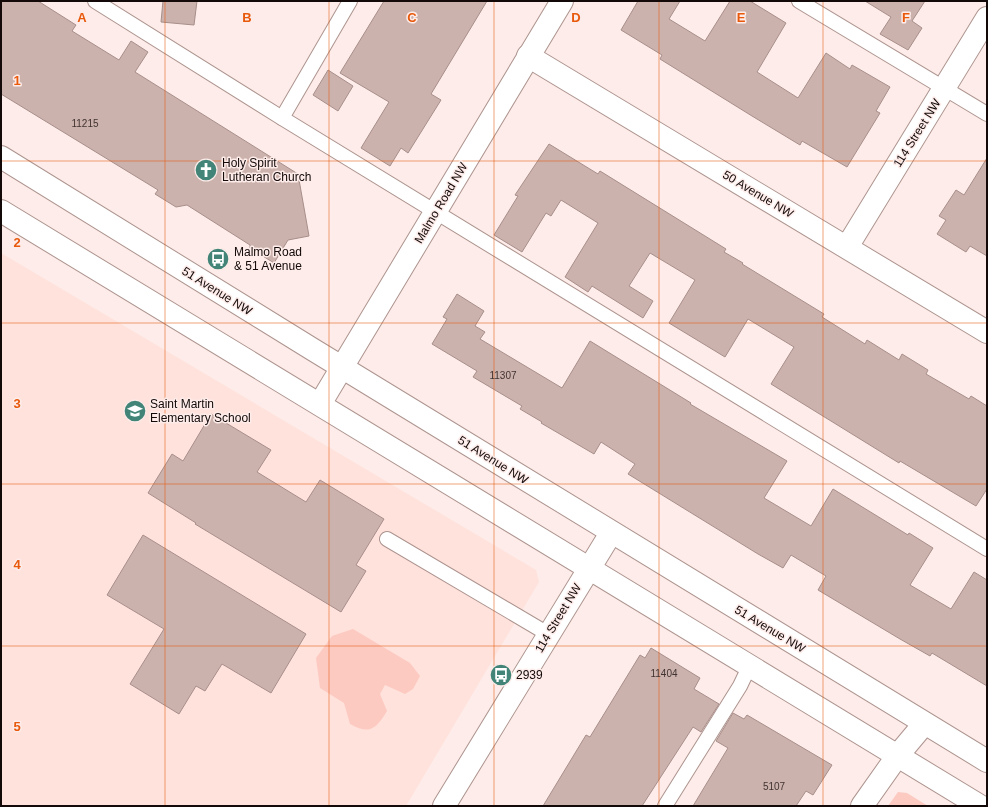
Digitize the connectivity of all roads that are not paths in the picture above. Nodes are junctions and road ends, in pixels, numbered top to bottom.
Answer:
1 (95, 1) edge
2 (350, 1) edge
3 (562, 1) edge
4 (799, 1) edge
5 (987, 18) edge
6 (528, 56) junction
7 (944, 89) junction
8 (987, 114) edge
9 (282, 118) junction
10 (1, 157) edge
11 (1, 212) edge
12 (436, 212) junction
13 (847, 247) junction
14 (987, 332) edge
15 (342, 367) junction
16 (320, 404) junction
17 (611, 532) junction
18 (387, 539) dead end
19 (987, 549) edge
20 (588, 568) junction
21 (548, 634) junction
22 (750, 665) junction
23 (924, 724) junction
24 (898, 755) junction
25 (987, 761) edge
26 (987, 800) edge
27 (444, 806) edge
28 (666, 806) edge
29 (862, 806) edge
30 (980, 806) edge
31 (984, 806) edge

1 - 9 lane
2 - 9 lane
3 - 6 main road, Malmo Road NW
4 - 7 lane
5 - 7 main road, 114 Street NW
6 - 12 main road, Malmo Road NW
6 - 13 main road, 50 Avenue NW
7 - 8 lane
7 - 13 main road, 114 Street NW
9 - 12 lane
10 - 15 main road, 51 Avenue NW
11 - 16 main road
12 - 15 main road, Malmo Road NW
12 - 19 lane
13 - 14 main road, 50 Avenue NW
15 - 16 main road, Malmo Road NW
15 - 17 main road, 51 Avenue NW
16 - 20 main road
17 - 20 main road, 114 Street NW
17 - 23 main road, 51 Avenue NW
18 - 21 lane
20 - 21 main road, 114 Street NW
20 - 22 main road
21 - 27 main road, 114 Street NW
22 - 24 main road
22 - 28 lane
23 - 24 main road
23 - 25 main road, 51 Avenue NW
24 - 29 main road
24 - 30 main road
26 - 31 main road

